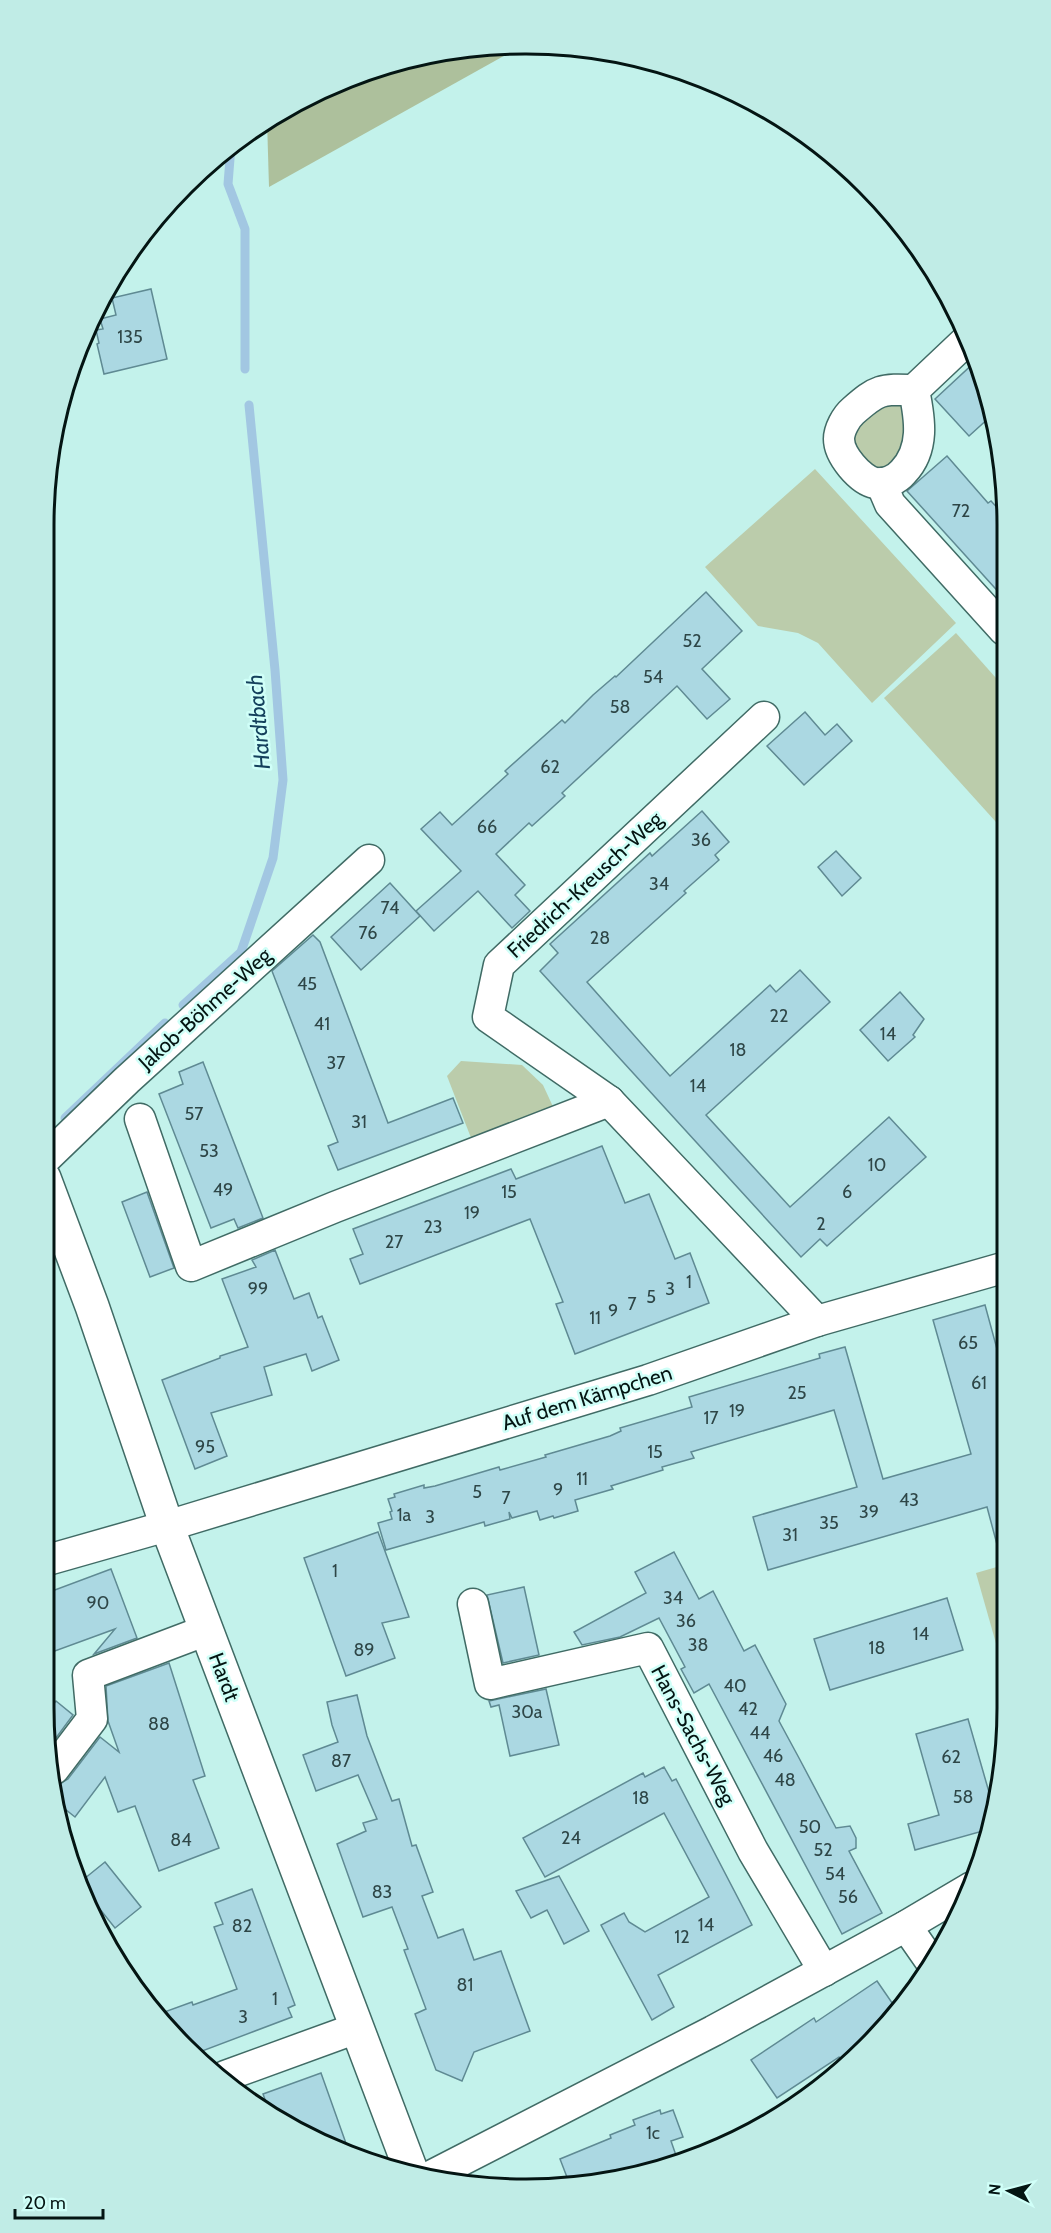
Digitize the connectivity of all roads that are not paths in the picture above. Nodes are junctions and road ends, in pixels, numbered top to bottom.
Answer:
1 (961, 345) edge
2 (914, 390) junction
3 (881, 483) junction
4 (997, 622) edge
5 (764, 717) dead end
6 (369, 860) dead end
7 (609, 1101) junction
8 (140, 1119) dead end
9 (54, 1150) edge
10 (54, 1205) edge
11 (997, 1270) edge
12 (817, 1321) junction
13 (167, 1527) junction
14 (54, 1558) edge
15 (473, 1604) dead end
16 (207, 1630) junction
17 (58, 1764) edge
18 (957, 1896) edge
19 (906, 1926) junction
20 (926, 1955) edge
21 (824, 1971) junction
22 (357, 2028) junction
23 (229, 2074) edge
24 (409, 2164) edge
25 (440, 2171) edge

1 - 2 street
2 - 3 street
2 - 3 street
3 - 4 street
5 - 7 street, Friedrich-Kreusch-Weg
6 - 9 street, Jakob-Böhme-Weg
7 - 8 street
7 - 12 street, Friedrich-Kreusch-Weg
10 - 13 main road, Hardt
11 - 12 street, Auf dem Kämpchen
12 - 13 street, Auf dem Kämpchen
13 - 14 street, Auf dem Kämpchen
13 - 16 main road, Hardt
15 - 21 street, Hans-Sachs-Weg
16 - 17 street
16 - 22 main road, Hardt
18 - 19 street
19 - 20 street
19 - 21 street
21 - 25 street
22 - 23 street
22 - 24 main road, Hardt

